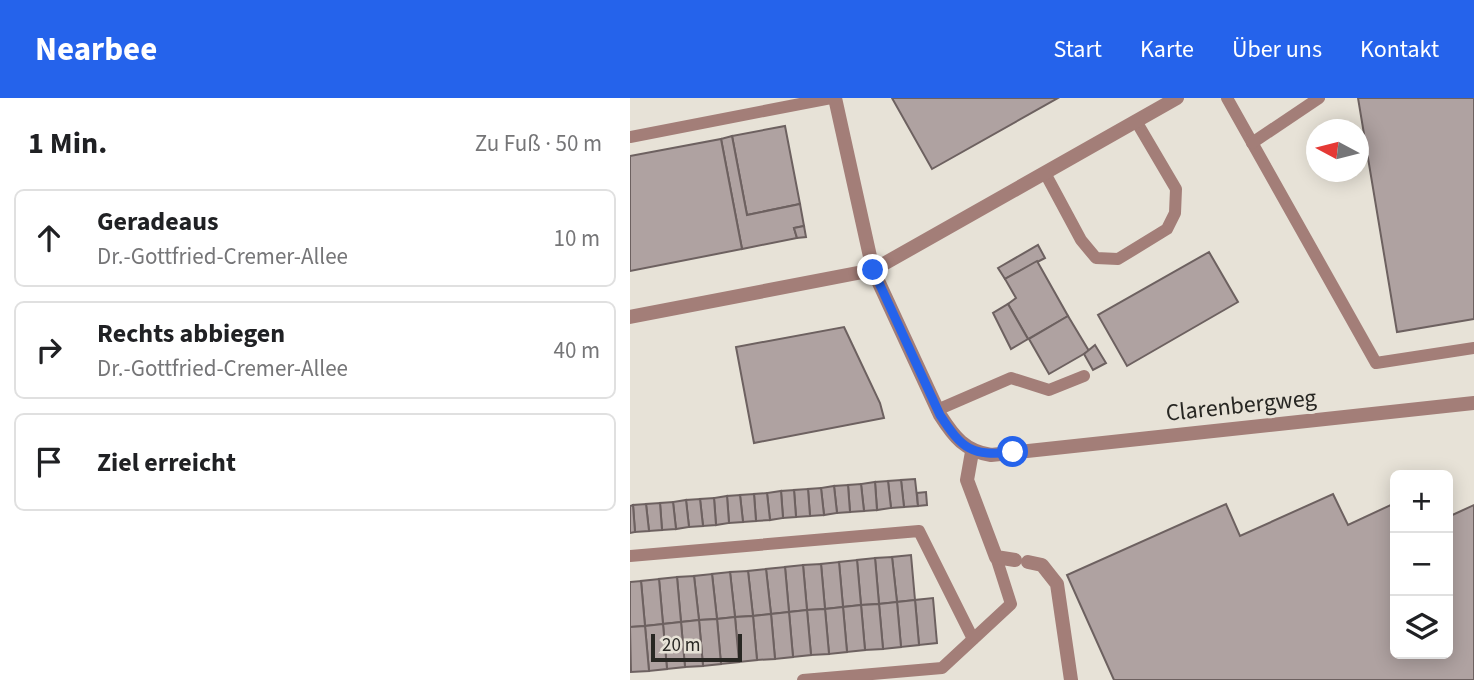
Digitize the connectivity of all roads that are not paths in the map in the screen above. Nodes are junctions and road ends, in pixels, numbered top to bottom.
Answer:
1 (833, 98) edge
2 (1177, 98) edge
3 (1227, 98) edge
4 (1319, 98) edge
5 (1136, 121) junction
6 (630, 137) edge
7 (1252, 143) junction
8 (1045, 173) junction
9 (873, 270) junction
10 (630, 317) edge
11 (1474, 348) edge
12 (1084, 376) dead end
13 (1474, 403) edge
14 (937, 410) junction
15 (972, 452) junction
16 (630, 556) edge
17 (996, 557) junction
18 (973, 639) junction
19 (803, 680) edge
20 (1071, 680) edge

1 - 6 lane
1 - 9 street
2 - 5 street
3 - 7 lane
4 - 7 lane
5 - 8 street
5 - 8 lane
7 - 11 lane
8 - 9 street
9 - 10 street
9 - 14 street
12 - 14 lane
13 - 15 street, Clarenbergweg
14 - 15 street
15 - 17 street
16 - 18 lane
17 - 18 lane
17 - 20 street
18 - 19 lane

